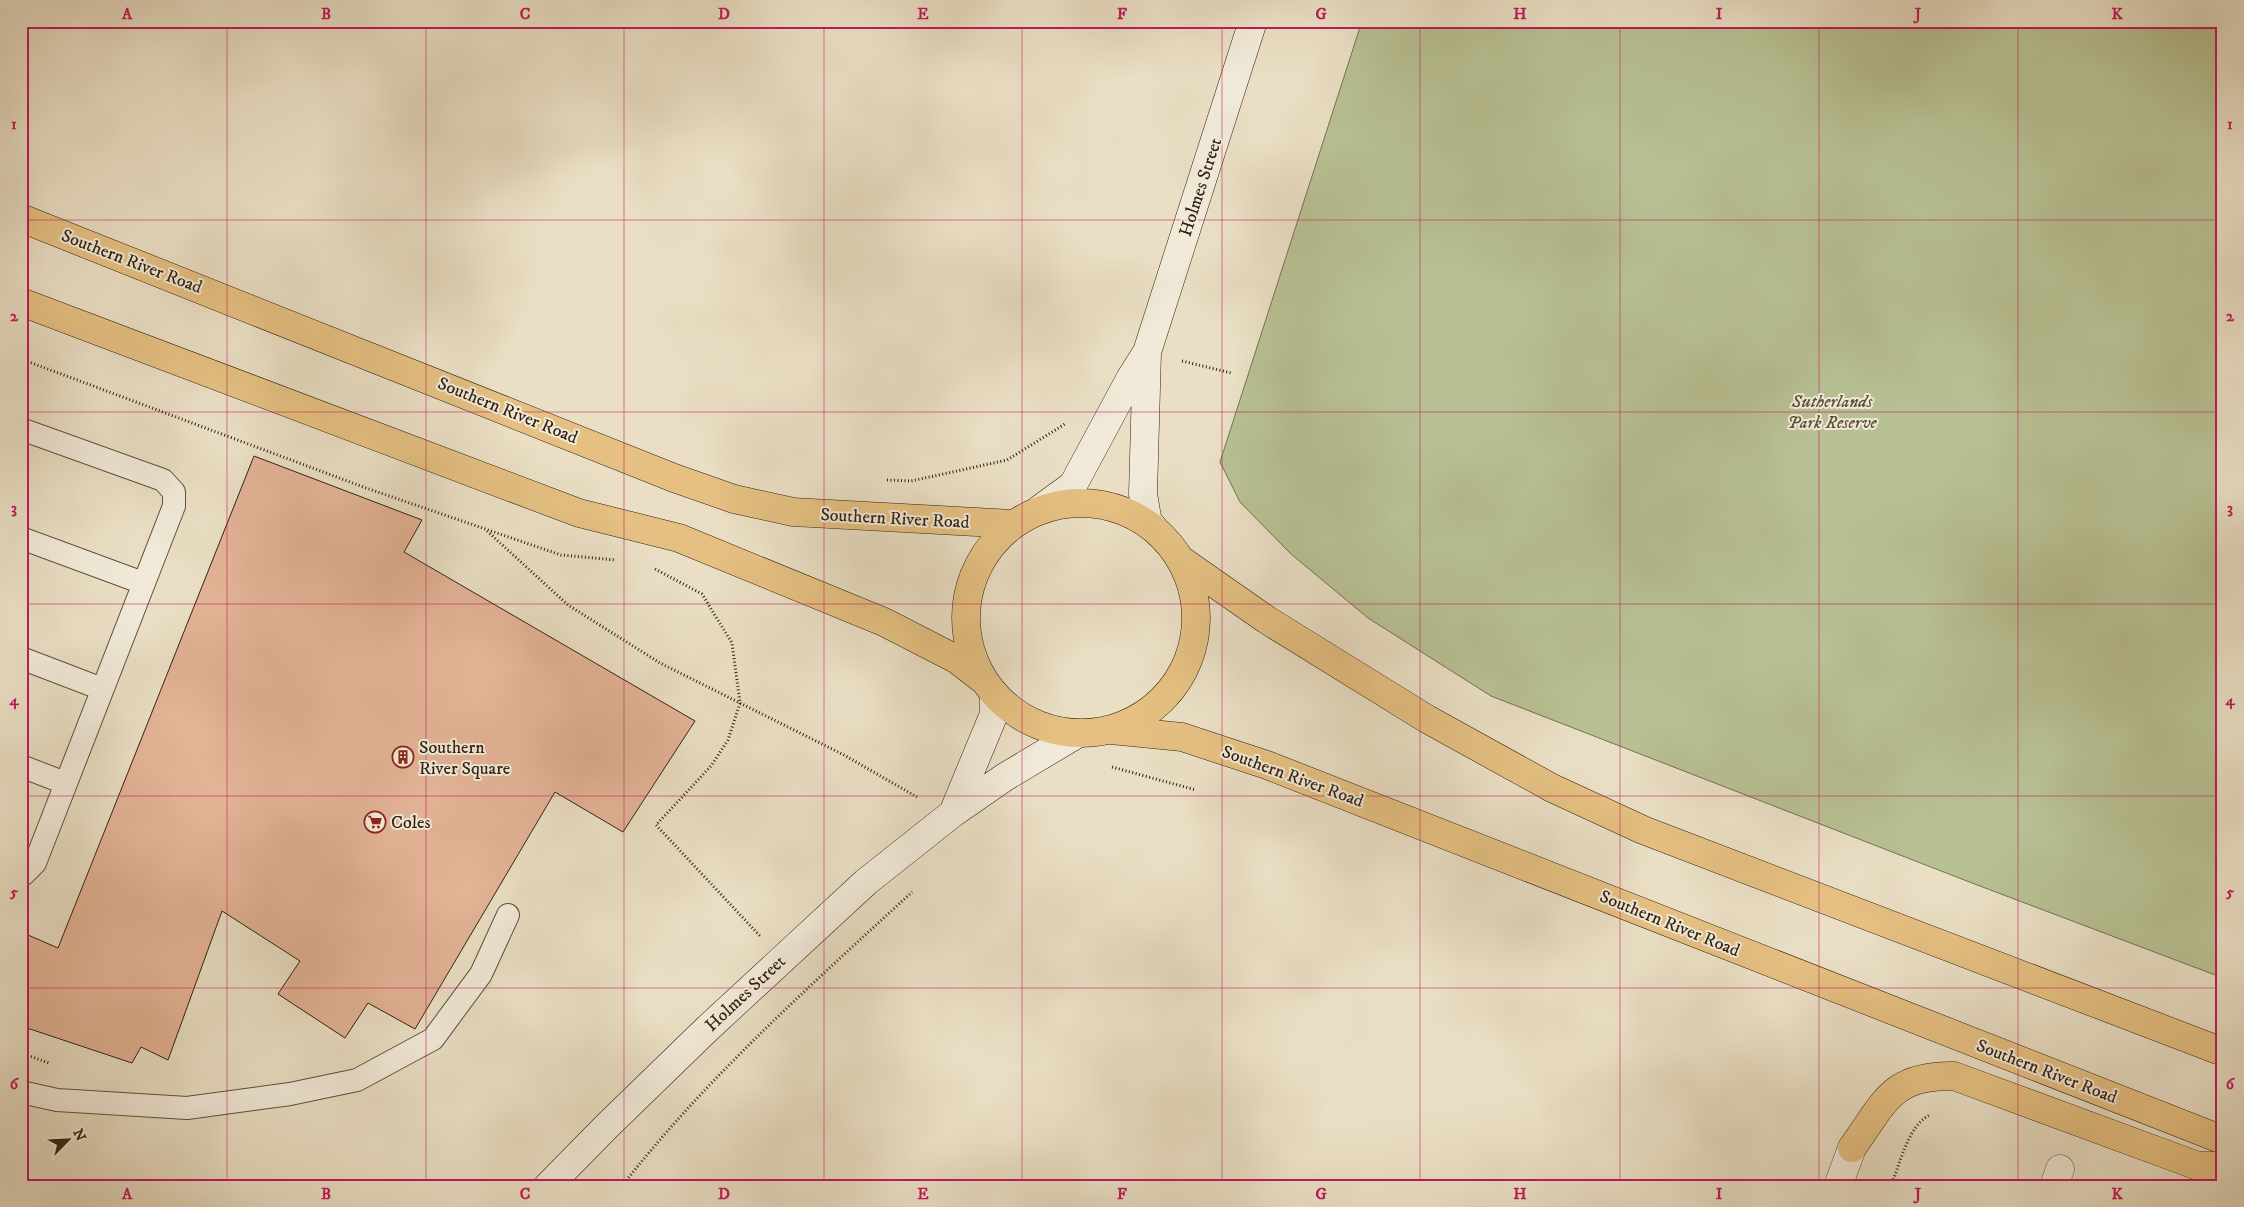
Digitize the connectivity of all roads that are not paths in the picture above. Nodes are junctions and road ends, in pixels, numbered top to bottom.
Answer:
1 (1252, 21) edge
2 (21, 218) edge
3 (21, 302) edge
4 (21, 314) edge
5 (65, 319) junction
6 (1147, 352) junction
7 (21, 429) edge
8 (1040, 509) junction
9 (1013, 524) junction
10 (1153, 526) junction
11 (21, 538) edge
12 (1181, 560) junction
13 (143, 583) junction
14 (21, 658) edge
15 (988, 686) junction
16 (102, 689) junction
17 (1111, 730) junction
18 (1077, 734) junction
19 (21, 766) edge
20 (64, 783) junction
21 (948, 818) junction
22 (21, 874) edge
23 (508, 915) dead end
24 (2223, 1052) edge
25 (21, 1092) edge
26 (2223, 1140) edge
27 (2223, 1166) edge
28 (548, 1186) edge
29 (1838, 1186) edge

1 - 6 main road, Holmes Street
2 - 9 main road, Southern River Road
3 - 5 main road
4 - 5 lane
5 - 15 main road
6 - 8 main road, Holmes Street
6 - 10 main road, Holmes Street
7 - 13 lane
8 - 9 main road
8 - 10 main road
9 - 15 main road
10 - 12 main road
11 - 13 lane
12 - 17 main road
12 - 24 main road
13 - 16 lane
14 - 16 lane
15 - 18 main road
15 - 21 main road, Holmes Street
16 - 20 lane
17 - 18 main road
17 - 26 main road, Southern River Road
18 - 21 main road, Holmes Street
19 - 20 lane
20 - 22 lane
21 - 28 main road, Holmes Street
23 - 25 lane
27 - 29 main road

